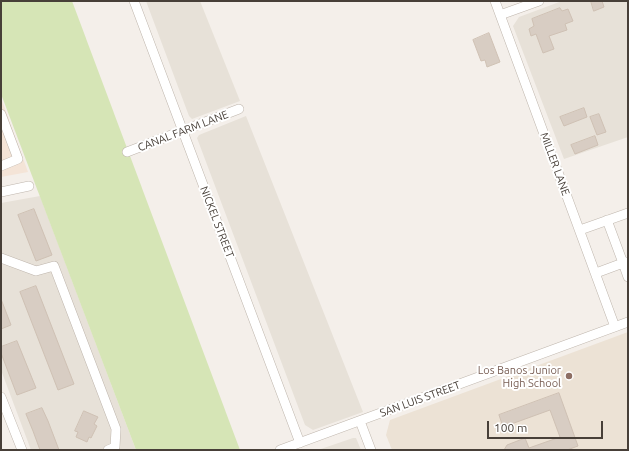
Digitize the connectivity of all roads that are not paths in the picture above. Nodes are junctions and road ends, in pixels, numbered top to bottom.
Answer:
1 (134, 1) edge
2 (495, 1) edge
3 (539, 1) edge
4 (500, 15) junction
5 (239, 110) dead end
6 (1, 114) edge
7 (183, 131) junction
8 (127, 152) dead end
9 (1, 166) edge
10 (29, 186) dead end
11 (1, 192) edge
12 (628, 213) edge
13 (607, 220) junction
14 (580, 230) junction
15 (1, 258) edge
16 (625, 262) edge
17 (596, 273) junction
18 (628, 277) edge
19 (628, 322) edge
20 (616, 327) junction
21 (1, 397) edge
22 (360, 421) junction
23 (300, 443) junction
24 (114, 449) edge
25 (22, 450) edge
26 (280, 450) edge
27 (371, 450) edge

1 - 7 street, NICKEL STREET
2 - 4 street, MILLER LANE
3 - 4 street
4 - 14 street, MILLER LANE
5 - 7 street, CANAL FARM LANE
6 - 9 street
7 - 8 street, CANAL FARM LANE
7 - 23 street, NICKEL STREET
10 - 11 street
12 - 13 street
13 - 14 street
13 - 16 street
14 - 17 street, MILLER LANE
15 - 24 street
16 - 17 street
16 - 18 street
17 - 20 street, MILLER LANE
19 - 20 street, SAN LUIS STREET
20 - 22 street, SAN LUIS STREET
21 - 25 street
22 - 23 street, SAN LUIS STREET
22 - 27 street
23 - 26 street, SAN LUIS STREET

